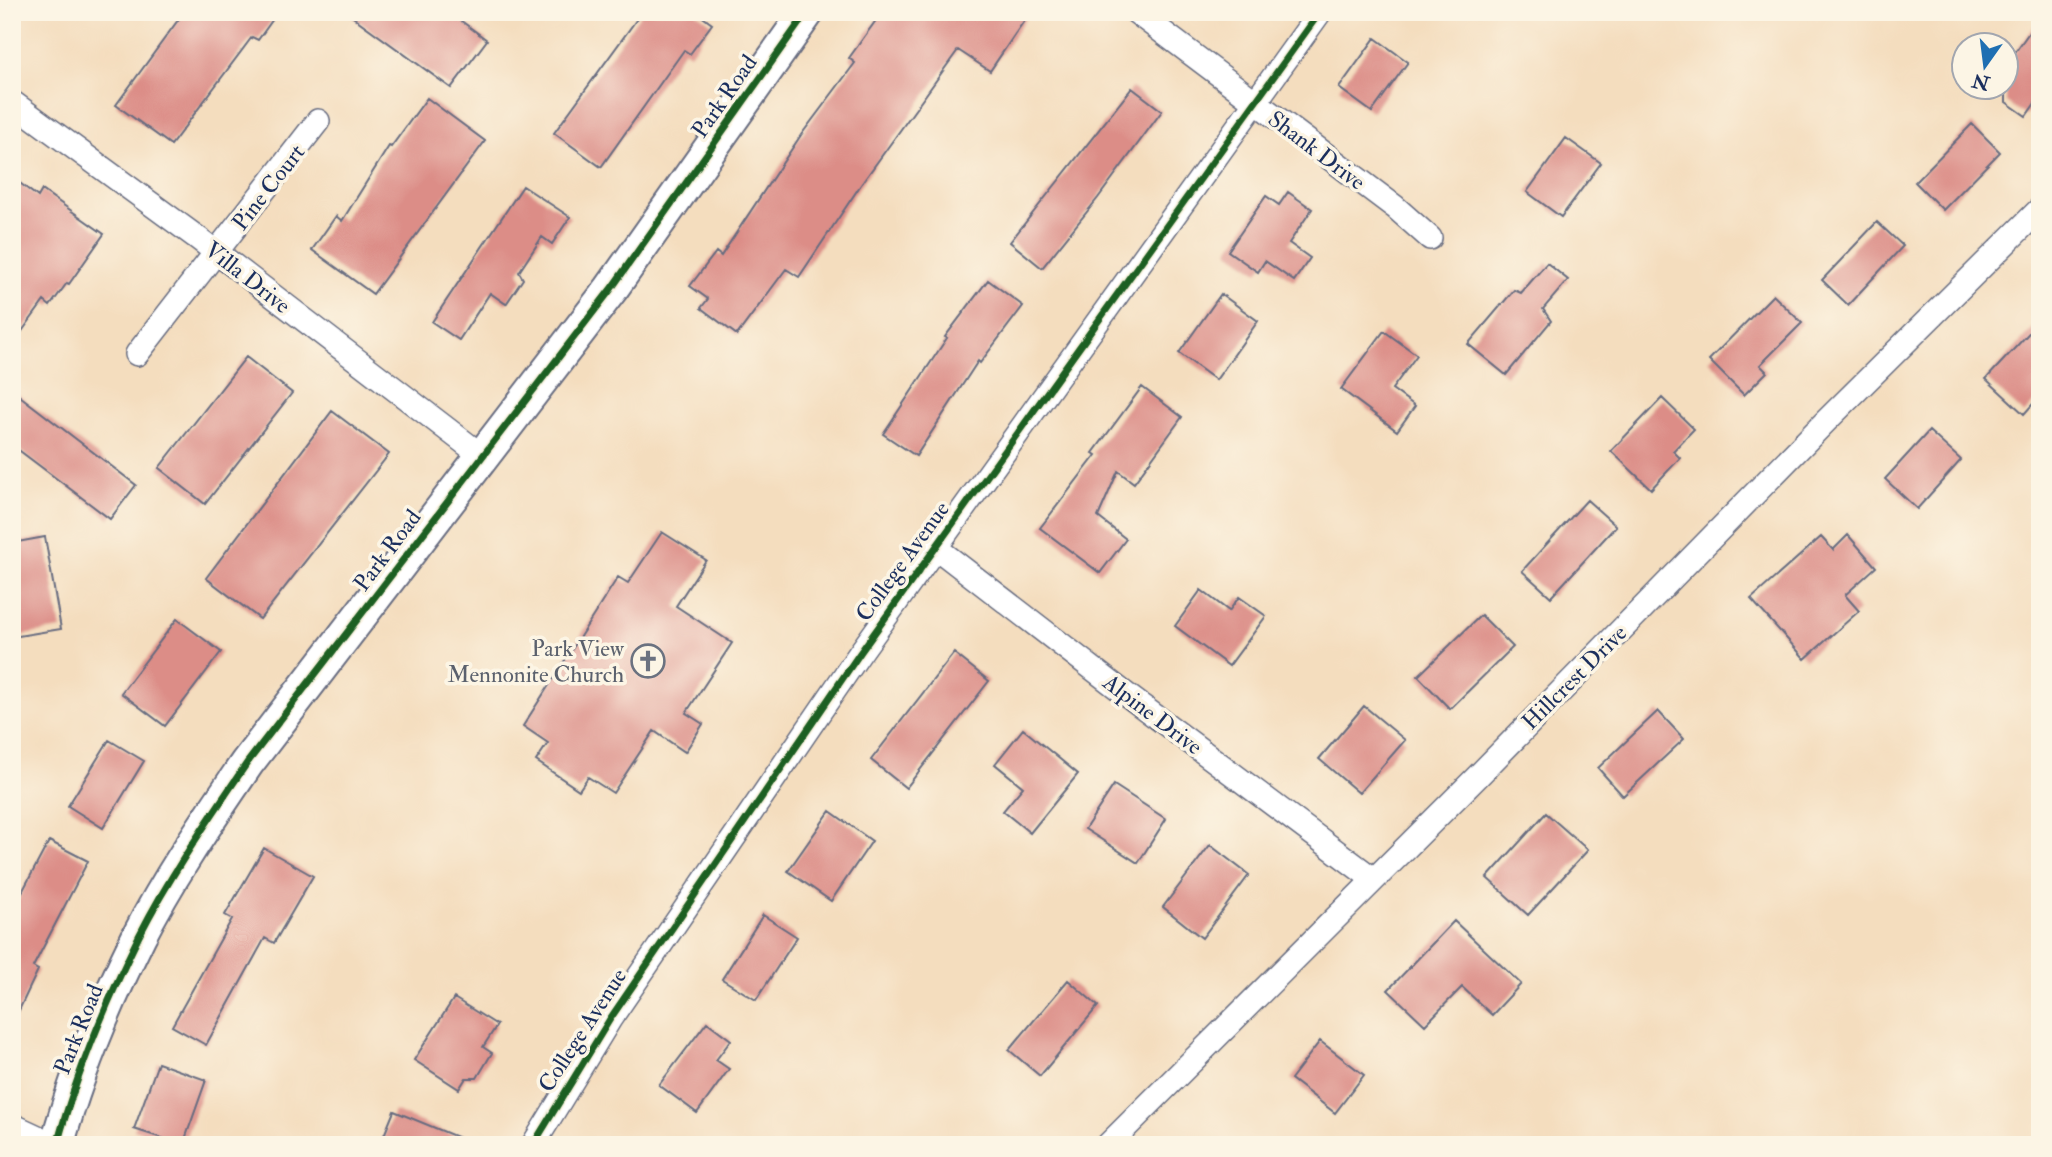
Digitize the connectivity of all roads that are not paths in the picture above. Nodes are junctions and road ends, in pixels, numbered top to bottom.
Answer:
1 (807, 12) edge
2 (1136, 12) edge
3 (1320, 12) edge
4 (12, 102) edge
5 (1256, 103) junction
6 (318, 121) dead end
7 (2040, 209) edge
8 (1430, 238) dead end
9 (217, 252) junction
10 (137, 354) dead end
11 (482, 456) junction
12 (935, 547) junction
13 (1373, 879) junction
14 (12, 1125) edge
15 (56, 1145) edge
16 (533, 1145) edge
17 (1108, 1145) edge

1 - 11 street, Park Road
2 - 5 street, Shank Drive
3 - 5 street, College Avenue
4 - 9 street, Villa Drive
5 - 8 street, Shank Drive
5 - 12 street, College Avenue
6 - 9 street, Pine Court
7 - 13 street, Hillcrest Drive
9 - 10 street, Pine Court
9 - 11 street, Villa Drive
11 - 15 street, Park Road
12 - 13 street, Alpine Drive
12 - 16 street, College Avenue
13 - 17 street, Hillcrest Drive
14 - 15 street

